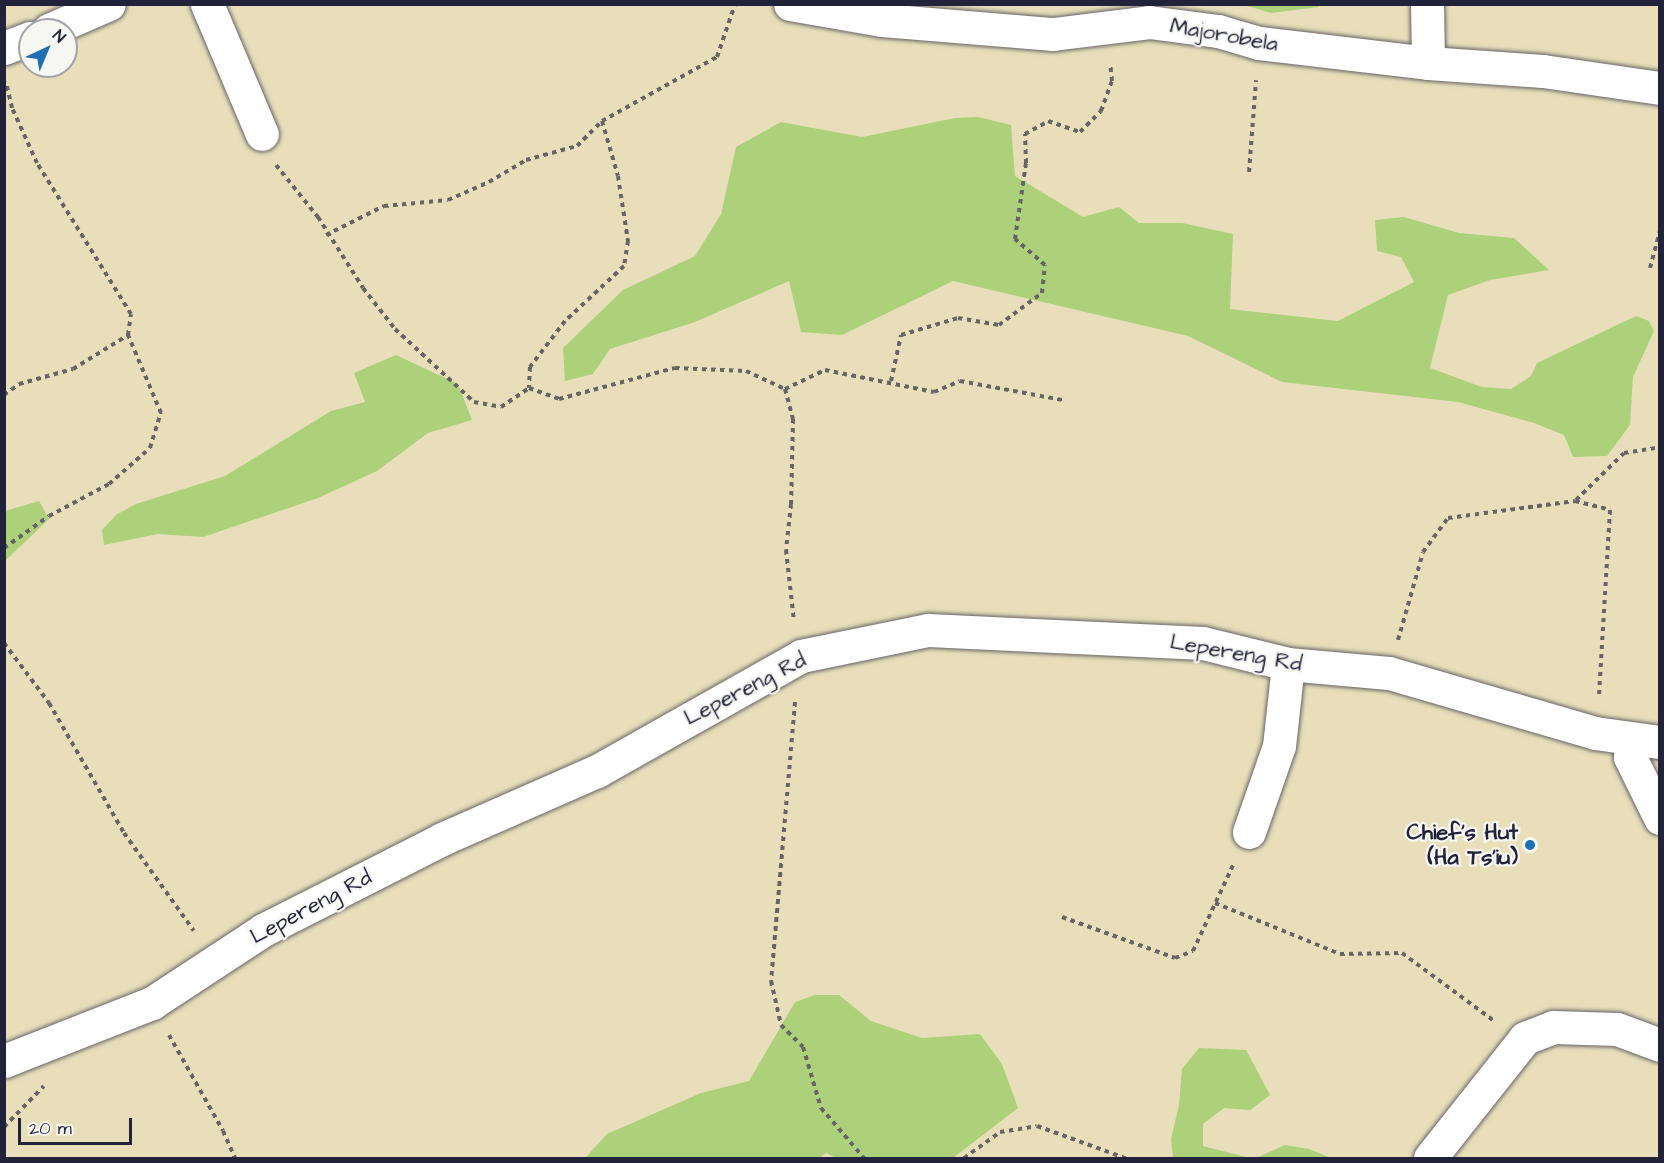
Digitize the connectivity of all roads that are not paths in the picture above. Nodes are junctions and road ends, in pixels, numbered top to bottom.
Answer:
1 (109, 4) edge
2 (207, 4) edge
3 (790, 4) edge
4 (1427, 4) edge
5 (77, 18) edge
6 (1428, 63) junction
7 (1659, 87) edge
8 (262, 134) road end
9 (1288, 664) junction
10 (1645, 740) edge
11 (1659, 818) edge
12 (1249, 832) road end
13 (1659, 1039) edge
14 (4, 1061) edge
15 (1430, 1158) edge

1 - 5 street
2 - 8 street
3 - 6 street, Majorobela
4 - 6 street
6 - 7 street, Majorobela
9 - 10 street, Lepereng Rd
9 - 12 street
9 - 14 street, Lepereng Rd
10 - 11 street
13 - 15 street

